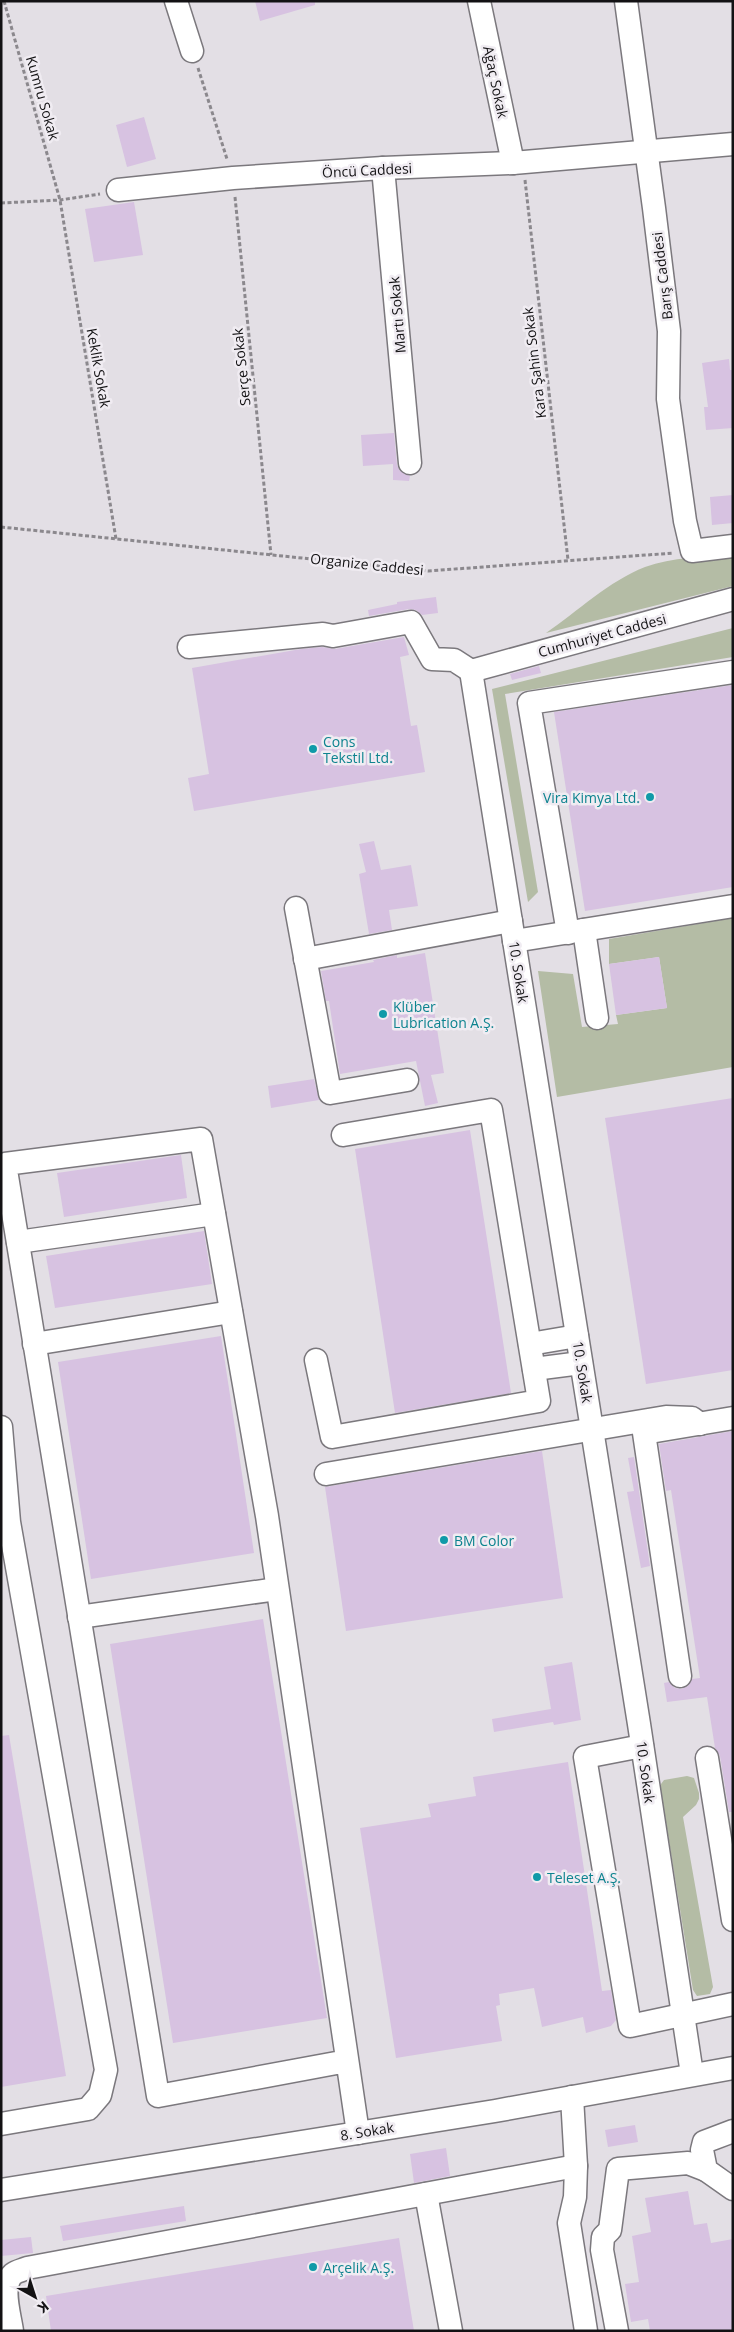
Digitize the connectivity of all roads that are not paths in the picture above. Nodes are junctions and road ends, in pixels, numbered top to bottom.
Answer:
1 (176, 1) edge
2 (479, 1) edge
3 (626, 1) edge
4 (192, 51) road end
5 (733, 144) edge
6 (646, 152) junction
7 (518, 163) junction
8 (384, 168) junction
9 (118, 190) road end
10 (410, 463) dead end
11 (733, 546) edge
12 (733, 599) edge
13 (189, 647) dead end
14 (471, 671) junction
15 (733, 672) edge
16 (733, 906) edge
17 (296, 908) dead end
18 (512, 931) junction
19 (576, 931) junction
20 (305, 959) junction
21 (597, 1018) dead end
22 (407, 1080) dead end
23 (343, 1136) dead end
24 (214, 1214) junction
25 (18, 1242) junction
26 (231, 1312) junction
27 (577, 1336) junction
28 (34, 1344) junction
29 (530, 1344) junction
30 (316, 1360) dead end
31 (581, 1363) junction
32 (534, 1369) junction
33 (733, 1418) edge
34 (700, 1424) junction
35 (1, 1427) edge
36 (592, 1429) junction
37 (326, 1474) dead end
38 (277, 1589) junction
39 (79, 1617) junction
40 (680, 1676) dead end
41 (642, 1746) junction
42 (706, 1758) dead end
43 (733, 1920) edge
44 (733, 2004) edge
45 (683, 2014) junction
46 (347, 2061) junction
47 (733, 2068) edge
48 (692, 2074) junction
49 (572, 2096) junction
50 (1, 2124) edge
51 (733, 2131) edge
52 (358, 2133) junction
53 (576, 2166) junction
54 (706, 2170) junction
55 (733, 2189) edge
56 (1, 2190) edge
57 (426, 2194) junction
58 (12, 2331) edge
59 (451, 2331) edge
60 (586, 2331) edge
61 (618, 2331) edge

1 - 4 street
2 - 7 street, Ağaç Sokak
3 - 6 street, Barış Caddesi
5 - 6 street, Öncü Caddesi
6 - 7 street, Öncü Caddesi
6 - 11 street, Barış Caddesi
7 - 8 street, Öncü Caddesi
8 - 9 street, Öncü Caddesi
8 - 10 street, Martı Sokak
12 - 14 street, Cumhuriyet Caddesi
13 - 14 street
14 - 18 street, 10. Sokak
15 - 19 street
16 - 19 street
17 - 20 street
18 - 19 street
18 - 20 street
18 - 27 street, 10. Sokak
19 - 21 street
20 - 22 street
23 - 29 street
24 - 25 street
24 - 25 street
24 - 26 street
25 - 28 street
26 - 28 street
26 - 38 street
27 - 29 street
27 - 31 street, 10. Sokak
28 - 39 street
29 - 32 street
30 - 32 street
31 - 32 street
31 - 36 street, 10. Sokak
33 - 34 street
34 - 36 street
34 - 40 street
35 - 50 street
36 - 37 street
36 - 41 street, 10. Sokak
38 - 39 street
38 - 46 street
39 - 46 street
41 - 45 street, 10. Sokak
41 - 45 street
42 - 43 street
44 - 45 street
45 - 48 street, 10. Sokak
46 - 52 street
47 - 48 street, 8. Sokak
48 - 49 street, 8. Sokak
49 - 52 street, 8. Sokak
49 - 53 street
51 - 54 street
52 - 56 street, 8. Sokak
53 - 57 street
53 - 60 street
54 - 55 street
54 - 61 street
57 - 58 street
57 - 59 street

